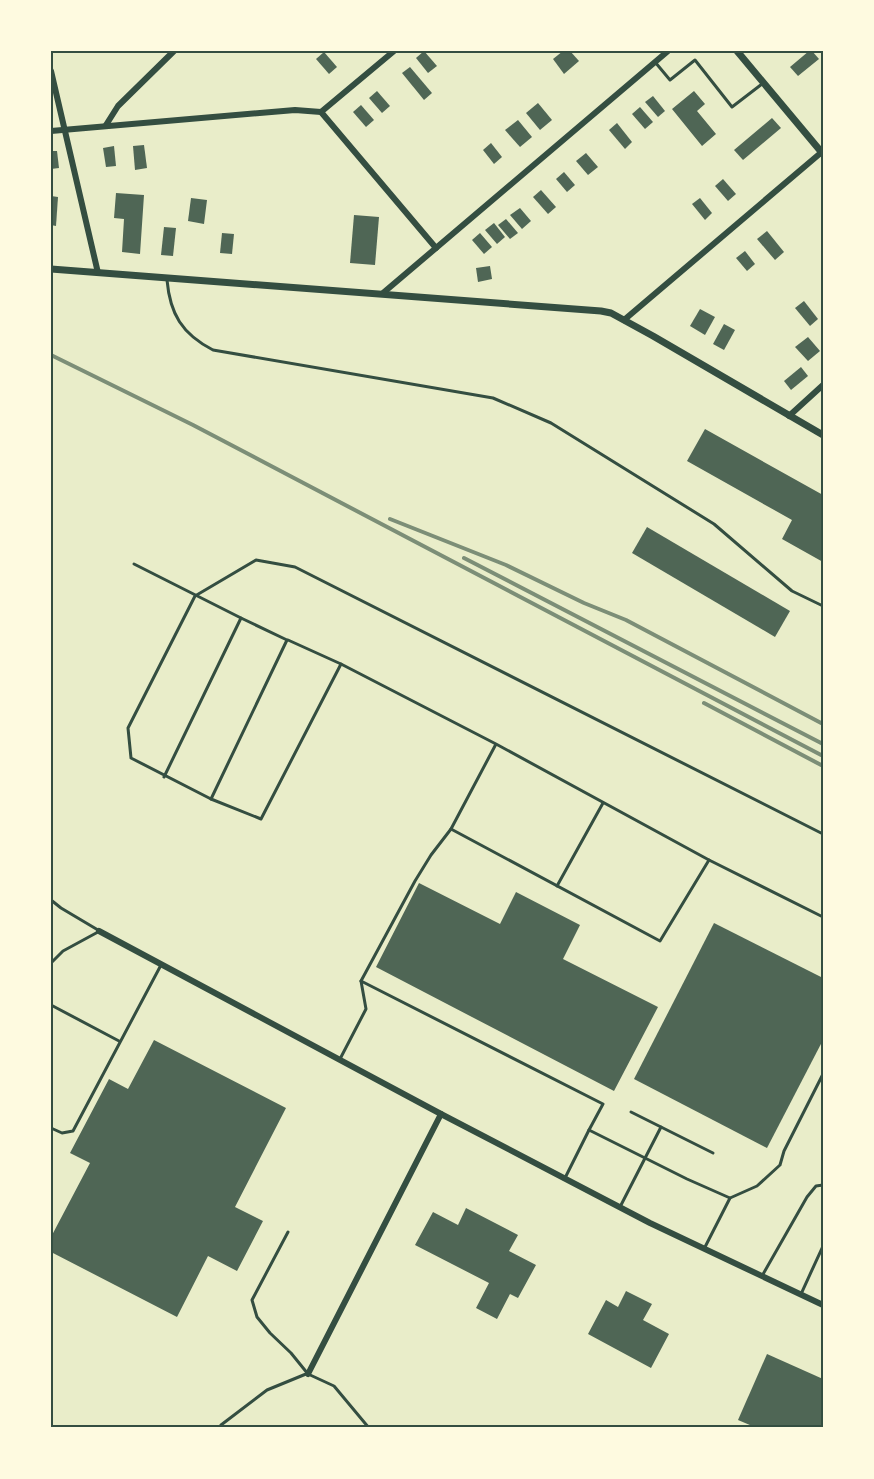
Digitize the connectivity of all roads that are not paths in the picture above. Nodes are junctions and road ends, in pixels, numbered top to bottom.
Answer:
1 (174, 51) edge
2 (394, 51) edge
3 (668, 51) edge
4 (737, 51) edge
5 (655, 62) junction
6 (51, 71) edge
7 (763, 82) junction
8 (321, 112) junction
9 (106, 125) junction
10 (65, 130) junction
11 (51, 131) edge
12 (823, 152) edge
13 (436, 248) junction
14 (51, 269) edge
15 (98, 273) junction
16 (167, 278) junction
17 (383, 293) junction
18 (624, 320) junction
19 (823, 385) edge
20 (789, 416) junction
21 (823, 435) edge
22 (134, 564) dead end
23 (195, 596) junction
24 (823, 606) edge
25 (241, 618) junction
26 (287, 640) junction
27 (341, 664) junction
28 (496, 744) junction
29 (164, 777) junction
30 (211, 799) junction
31 (603, 803) junction
32 (451, 829) junction
33 (823, 834) edge
34 (709, 860) junction
35 (557, 886) junction
36 (51, 900) edge
37 (823, 917) edge
38 (99, 931) junction
39 (51, 963) edge
40 (161, 964) junction
41 (361, 981) junction
42 (51, 1005) edge
43 (119, 1041) junction
44 (340, 1060) junction
45 (823, 1074) edge
46 (631, 1112) dead end
47 (441, 1114) junction
48 (661, 1127) junction
49 (51, 1128) edge
50 (589, 1130) junction
51 (713, 1153) dead end
52 (644, 1158) junction
53 (565, 1178) junction
54 (823, 1185) edge
55 (730, 1198) junction
56 (620, 1207) junction
57 (288, 1232) dead end
58 (823, 1246) edge
59 (704, 1249) junction
60 (762, 1276) junction
61 (801, 1294) junction
62 (823, 1305) edge
63 (308, 1374) junction
64 (220, 1427) edge
65 (225, 1428) edge
66 (369, 1428) edge

1 - 9 street
2 - 8 street
3 - 5 street
4 - 7 street
5 - 7 lane
5 - 13 street
6 - 10 street
7 - 12 street
8 - 9 street
8 - 13 street
9 - 10 street
10 - 11 street
10 - 15 street
12 - 18 street
13 - 17 street
14 - 15 street
15 - 16 street
16 - 17 street
16 - 24 lane
17 - 18 street
18 - 20 street
19 - 20 street
20 - 21 street
22 - 23 lane
23 - 25 lane
23 - 29 lane
23 - 33 lane
25 - 26 lane
25 - 29 lane
26 - 27 lane
26 - 30 lane
27 - 28 lane
27 - 30 lane
28 - 31 lane
28 - 32 lane
29 - 30 lane
31 - 34 lane
31 - 35 lane
32 - 35 lane
32 - 41 lane
34 - 35 lane
34 - 37 lane
36 - 38 lane
38 - 39 lane
38 - 40 street
40 - 43 lane
40 - 44 street
41 - 44 lane
41 - 50 lane
42 - 43 lane
43 - 49 lane
44 - 47 street
45 - 55 lane
46 - 48 lane
47 - 53 street
47 - 63 street
48 - 51 lane
48 - 52 lane
50 - 52 lane
50 - 53 lane
52 - 55 lane
52 - 56 lane
53 - 56 street
54 - 60 lane
55 - 59 lane
56 - 59 street
57 - 63 lane
58 - 61 lane
59 - 60 street
60 - 61 street
61 - 62 street
63 - 64 lane
63 - 66 lane
64 - 65 lane

